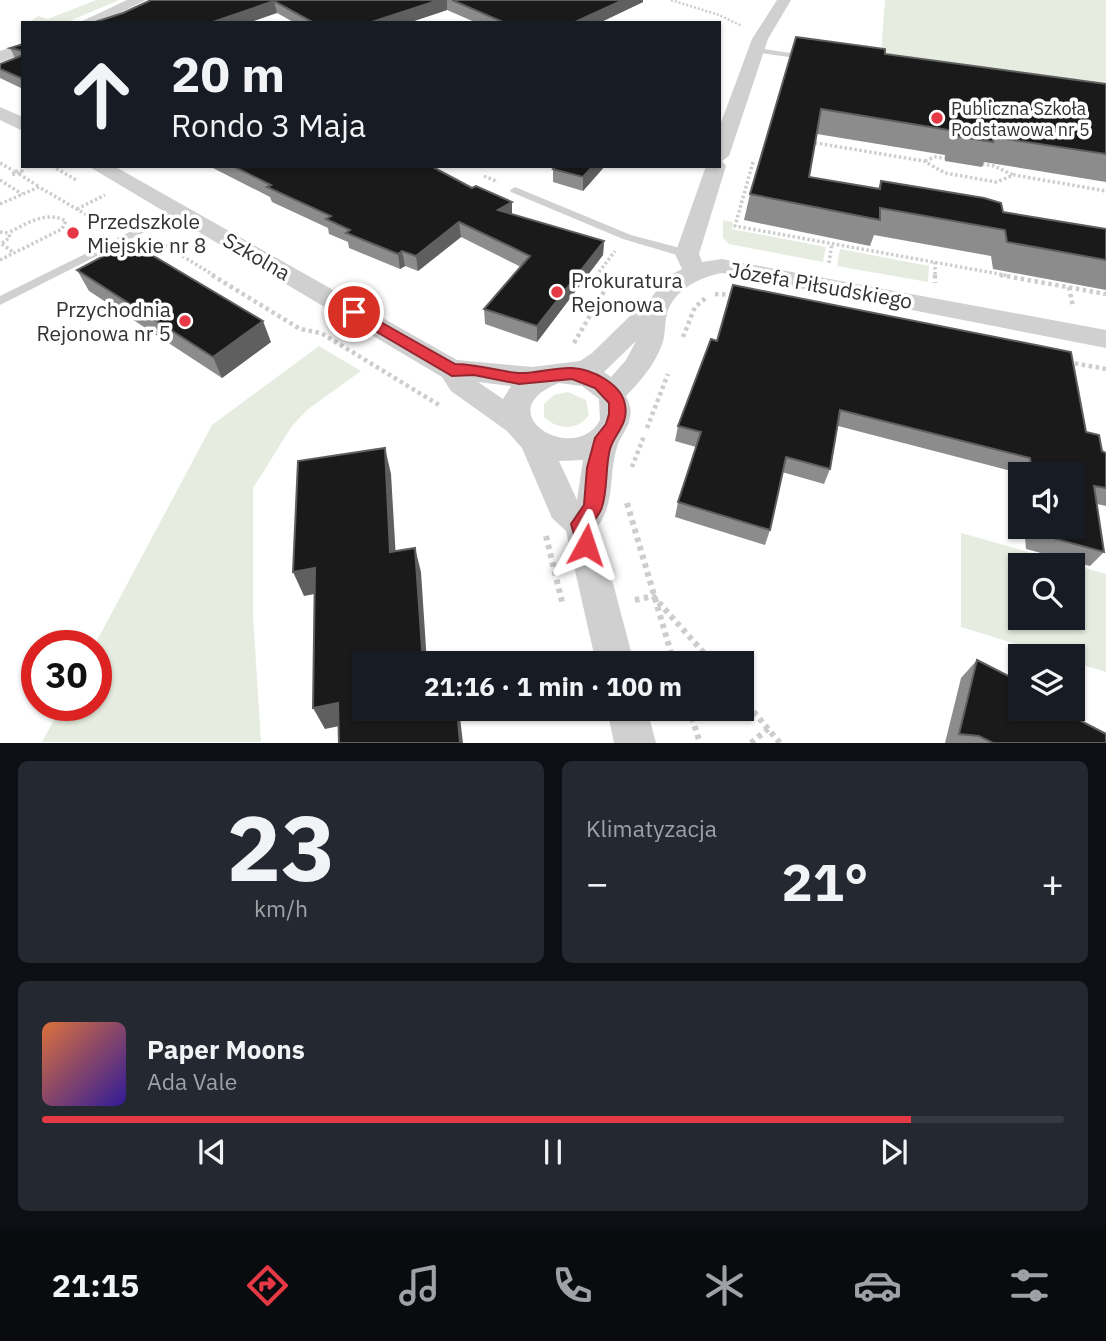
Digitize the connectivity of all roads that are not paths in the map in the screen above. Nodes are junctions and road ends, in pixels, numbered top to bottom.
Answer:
1 (138, 0) edge
2 (784, 0) edge
3 (90, 21) edge
4 (21, 49) edge
5 (757, 50) junction
6 (0, 57) edge
7 (822, 59) edge
8 (0, 113) edge
9 (21, 124) edge
10 (721, 150) edge
11 (715, 168) edge
12 (94, 180) edge
13 (515, 190) dead end
14 (178, 211) junction
15 (691, 263) junction
16 (0, 301) edge
17 (654, 312) junction
18 (1106, 340) edge
19 (572, 361) junction
20 (452, 370) junction
21 (544, 376) junction
22 (611, 393) junction
23 (526, 433) junction
24 (604, 438) junction
25 (581, 524) junction
26 (612, 651) edge
27 (630, 721) edge
28 (635, 743) edge

1 - 3 street
2 - 5 street
4 - 6 street
5 - 7 lane
5 - 10 street
8 - 9 street
11 - 15 street
12 - 14 street, Szkolna
13 - 15 lane, Józefa Piłsudskiego
14 - 16 lane
14 - 20 street, Szkolna
15 - 17 street
15 - 18 street, Józefa Piłsudskiego
17 - 19 street
17 - 22 street
19 - 21 street
19 - 22 street
20 - 21 street, Szkolna
20 - 23 street, Szkolna
21 - 23 street
22 - 24 street
23 - 24 street
23 - 25 street
24 - 25 street
25 - 26 street
27 - 28 street

